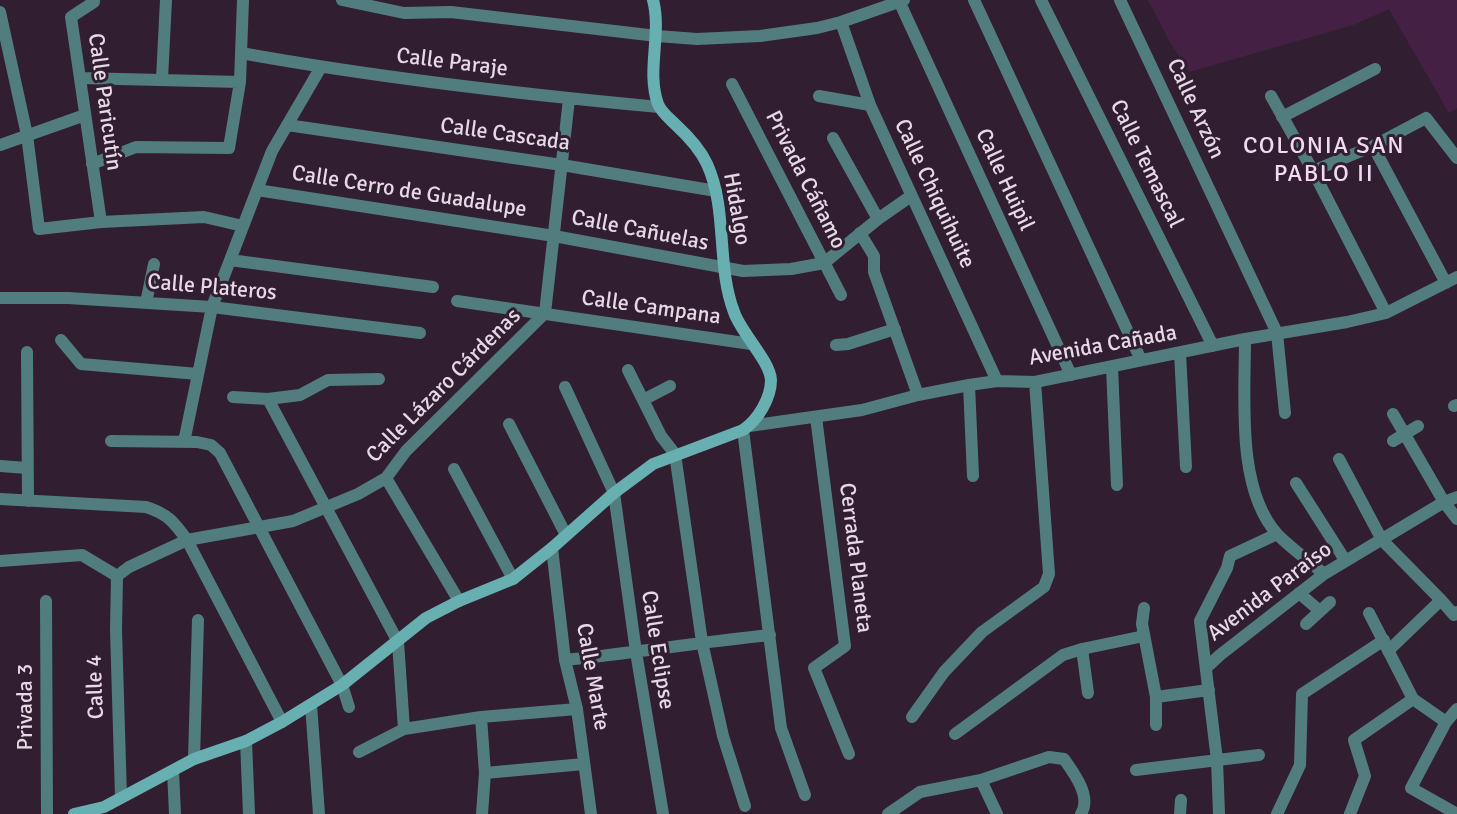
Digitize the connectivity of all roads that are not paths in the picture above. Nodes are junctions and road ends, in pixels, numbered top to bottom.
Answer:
1 (94, 0) edge
2 (166, 0) edge
3 (243, 0) edge
4 (342, 0) edge
5 (653, 0) edge
6 (974, 0) edge
7 (1041, 0) edge
8 (1120, 0) edge
9 (902, 1) edge
10 (0, 12) edge
11 (841, 22) junction
12 (657, 36) junction
13 (241, 53) junction
14 (321, 67) junction
15 (1375, 69) dead end
16 (80, 78) junction
17 (162, 79) junction
18 (240, 82) junction
19 (732, 84) dead end
20 (819, 96) dead end
21 (1271, 96) dead end
22 (569, 99) junction
23 (870, 105) junction
24 (659, 107) junction
25 (85, 115) junction
26 (1282, 117) junction
27 (287, 126) junction
28 (27, 135) junction
29 (833, 138) dead end
30 (0, 145) edge
31 (1373, 146) junction
32 (1457, 157) edge
33 (92, 164) junction
34 (562, 165) junction
35 (1313, 171) junction
36 (257, 190) junction
37 (716, 191) junction
38 (910, 196) junction
39 (878, 219) junction
40 (101, 222) junction
41 (243, 226) junction
42 (860, 233) junction
43 (554, 236) junction
44 (230, 260) junction
45 (824, 263) junction
46 (154, 264) dead end
47 (724, 268) junction
48 (1452, 280) edge
49 (433, 287) dead end
50 (841, 295) dead end
51 (0, 298) edge
52 (457, 301) dead end
53 (146, 303) junction
54 (212, 307) junction
55 (545, 313) junction
56 (1386, 313) junction
57 (895, 329) junction
58 (420, 333) dead end
59 (1276, 333) junction
60 (1245, 339) junction
61 (61, 340) dead end
62 (751, 344) junction
63 (836, 345) dead end
64 (1213, 346) junction
65 (27, 352) dead end
66 (1180, 353) junction
67 (1141, 360) junction
68 (1112, 367) junction
69 (628, 370) dead end
70 (198, 374) junction
71 (1071, 375) junction
72 (379, 379) dead end
73 (997, 381) junction
74 (1035, 382) junction
75 (969, 385) junction
76 (670, 386) dead end
77 (565, 387) dead end
78 (918, 395) junction
79 (233, 397) dead end
80 (268, 399) junction
81 (643, 400) junction
82 (1285, 413) dead end
83 (1393, 414) dead end
84 (816, 417) junction
85 (509, 424) dead end
86 (1418, 426) dead end
87 (746, 428) junction
88 (1404, 433) junction
89 (111, 441) dead end
90 (1393, 441) dead end
91 (184, 442) junction
92 (675, 454) junction
93 (1339, 459) dead end
94 (0, 466) edge
95 (1186, 467) dead end
96 (27, 468) junction
97 (454, 469) dead end
98 (973, 476) dead end
99 (386, 478) junction
100 (1296, 483) dead end
101 (1117, 485) dead end
102 (614, 493) junction
103 (1457, 497) edge
104 (0, 499) edge
105 (28, 501) junction
106 (1444, 502) junction
107 (327, 507) junction
108 (1457, 519) edge
109 (259, 528) junction
110 (1277, 534) junction
111 (566, 535) junction
112 (187, 540) junction
113 (1382, 540) junction
114 (552, 548) junction
115 (1345, 560) junction
116 (0, 561) edge
117 (1324, 574) junction
118 (117, 576) junction
119 (513, 579) junction
120 (1299, 593) junction
121 (1441, 600) junction
122 (46, 601) dead end
123 (459, 601) junction
124 (1330, 602) dead end
125 (1144, 608) dead end
126 (1320, 611) junction
127 (1457, 612) edge
128 (1369, 613) dead end
129 (198, 620) dead end
130 (1306, 624) dead end
131 (770, 635) junction
132 (1144, 636) junction
133 (398, 642) junction
134 (702, 642) junction
135 (1386, 645) junction
136 (1082, 649) junction
137 (636, 652) junction
138 (565, 660) junction
139 (1206, 668) junction
140 (342, 685) junction
141 (1209, 690) junction
142 (1088, 693) dead end
143 (1156, 697) junction
144 (1413, 699) junction
145 (311, 705) junction
146 (349, 707) dead end
147 (1457, 709) edge
148 (577, 710) junction
149 (481, 717) junction
150 (912, 717) dead end
151 (282, 722) junction
152 (1446, 722) junction
153 (1156, 724) dead end
154 (404, 729) junction
155 (955, 734) dead end
156 (246, 741) junction
157 (359, 752) dead end
158 (849, 754) dead end
159 (1259, 755) dead end
160 (194, 759) junction
161 (1217, 760) junction
162 (584, 764) junction
163 (1136, 770) dead end
164 (173, 771) junction
165 (485, 773) junction
166 (981, 780) junction
167 (805, 795) dead end
168 (121, 797) junction
169 (1181, 800) dead end
170 (745, 806) dead end
171 (104, 810) edge
172 (47, 814) edge
173 (74, 814) edge
174 (175, 814) edge
175 (249, 814) edge
176 (319, 814) edge
177 (482, 814) edge
178 (591, 814) edge
179 (663, 814) edge
180 (888, 814) edge
181 (997, 814) edge
182 (1081, 814) edge
183 (1180, 814) edge
184 (1219, 814) edge
185 (1277, 814) edge
186 (1350, 814) edge
187 (1457, 814) edge

1 - 16 street, Calle Paricutín
2 - 17 street
3 - 13 street
4 - 12 street
5 - 12 street
6 - 67 street
7 - 64 street, Calle Temascal
8 - 59 street, Calle Arzón
9 - 11 street
9 - 71 street, Calle Huipil
10 - 28 street
11 - 12 street
11 - 23 street, Calle Chiquihuite
12 - 24 street
13 - 14 street, Calle Paraje
13 - 18 street
14 - 22 street, Calle Paraje
14 - 27 street
15 - 26 street
16 - 17 street
16 - 25 street, Calle Paricutín
17 - 18 street
18 - 33 street
19 - 45 street, Privada Cáñamo
20 - 23 street
21 - 26 street
22 - 24 street, Calle Paraje
22 - 34 street
23 - 38 street, Calle Chiquihuite
24 - 37 street, Hidalgo
25 - 28 street
25 - 33 street, Calle Paricutín
26 - 35 street
27 - 34 street, Calle Cascada
27 - 36 street
28 - 30 street
28 - 40 street
29 - 39 street
31 - 32 street
31 - 35 street
31 - 48 street
33 - 40 street, Calle Paricutín
34 - 37 street, Calle Cascada
34 - 43 street
35 - 56 street
36 - 41 street
36 - 43 street, Calle Cerro de Guadalupe
37 - 47 street, Hidalgo
38 - 39 street, Calle Cañuelas
38 - 73 street, Calle Chiquihuite
39 - 42 street, Calle Cañuelas
40 - 41 street
41 - 44 street
42 - 45 street, Calle Cañuelas
42 - 57 street
43 - 47 street, Calle Cañuelas
43 - 55 street
44 - 49 street
44 - 54 street
45 - 47 street, Calle Cañuelas
45 - 50 street, Privada Cáñamo
46 - 53 street
47 - 62 street, Hidalgo
48 - 56 street, Avenida Cañada
51 - 53 street, Calle Plateros
52 - 55 street, Calle Campana
53 - 54 street, Calle Plateros
54 - 58 street, Calle Plateros
54 - 70 street
55 - 62 street, Calle Campana
55 - 99 street, Calle Lázaro Cárdenas
56 - 59 street, Avenida Cañada
57 - 63 street
57 - 78 street
59 - 60 street, Avenida Cañada
59 - 82 street, Calle Arzón
60 - 64 street, Avenida Cañada
60 - 110 street
61 - 70 street
62 - 87 street, Hidalgo
64 - 66 street, Avenida Cañada
65 - 96 street
66 - 67 street, Avenida Cañada
66 - 95 street
67 - 68 street, Avenida Cañada
68 - 71 street, Avenida Cañada
68 - 101 street
69 - 81 street
70 - 91 street
71 - 74 street, Avenida Cañada
72 - 80 street
73 - 74 street, Avenida Cañada
73 - 75 street, Avenida Cañada
74 - 150 street
75 - 78 street, Avenida Cañada
75 - 98 street
76 - 81 street
77 - 102 street, Calle Eclipse
78 - 84 street, Avenida Cañada
79 - 80 street
80 - 107 street
81 - 92 street
83 - 88 street
84 - 87 street, Avenida Cañada
84 - 158 street, Cerrada Planeta
85 - 111 street
86 - 88 street
87 - 92 street
87 - 131 street
88 - 90 street
88 - 106 street
89 - 91 street
91 - 109 street
92 - 102 street
92 - 134 street
93 - 113 street
94 - 96 street
96 - 105 street
97 - 119 street
99 - 107 street, Calle Lázaro Cárdenas
99 - 123 street
100 - 115 street
102 - 111 street
102 - 137 street, Calle Eclipse
103 - 106 street, Avenida Paraíso
104 - 105 street
105 - 112 street
106 - 108 street
106 - 113 street, Avenida Paraíso
107 - 109 street, Calle Lázaro Cárdenas
107 - 133 street
109 - 112 street, Calle Lázaro Cárdenas
109 - 140 street
110 - 117 street
110 - 139 street
111 - 114 street
112 - 118 street, Calle Lázaro Cárdenas
112 - 151 street
113 - 115 street, Avenida Paraíso
113 - 121 street
114 - 119 street
114 - 138 street, Calle Marte
115 - 117 street, Avenida Paraíso
116 - 118 street
117 - 120 street, Avenida Paraíso
118 - 168 street, Calle 4
119 - 123 street
120 - 126 street
120 - 139 street, Avenida Paraíso
121 - 127 street
121 - 135 street
122 - 172 street, Privada 3
123 - 133 street
124 - 126 street
125 - 132 street
126 - 130 street
128 - 135 street
129 - 160 street
131 - 134 street
131 - 167 street
132 - 136 street
132 - 143 street
133 - 140 street
133 - 154 street
134 - 137 street
134 - 170 street
135 - 144 street
135 - 185 street
136 - 142 street
136 - 155 street
137 - 138 street
137 - 179 street, Calle Eclipse
138 - 148 street, Calle Marte
139 - 141 street, Avenida Paraíso
140 - 145 street
140 - 146 street
141 - 143 street
141 - 161 street, Avenida Paraíso
143 - 153 street
144 - 152 street
144 - 186 street
145 - 151 street
145 - 176 street
147 - 152 street
148 - 149 street
148 - 162 street, Calle Marte
149 - 154 street
149 - 165 street
151 - 156 street
152 - 187 street
154 - 157 street
156 - 160 street
156 - 175 street
159 - 161 street
160 - 164 street
161 - 163 street
161 - 184 street, Avenida Paraíso
162 - 165 street
162 - 178 street, Calle Marte
164 - 168 street
164 - 174 street
165 - 177 street
166 - 180 street
166 - 181 street
166 - 182 street
168 - 171 street
169 - 183 street
171 - 173 street

